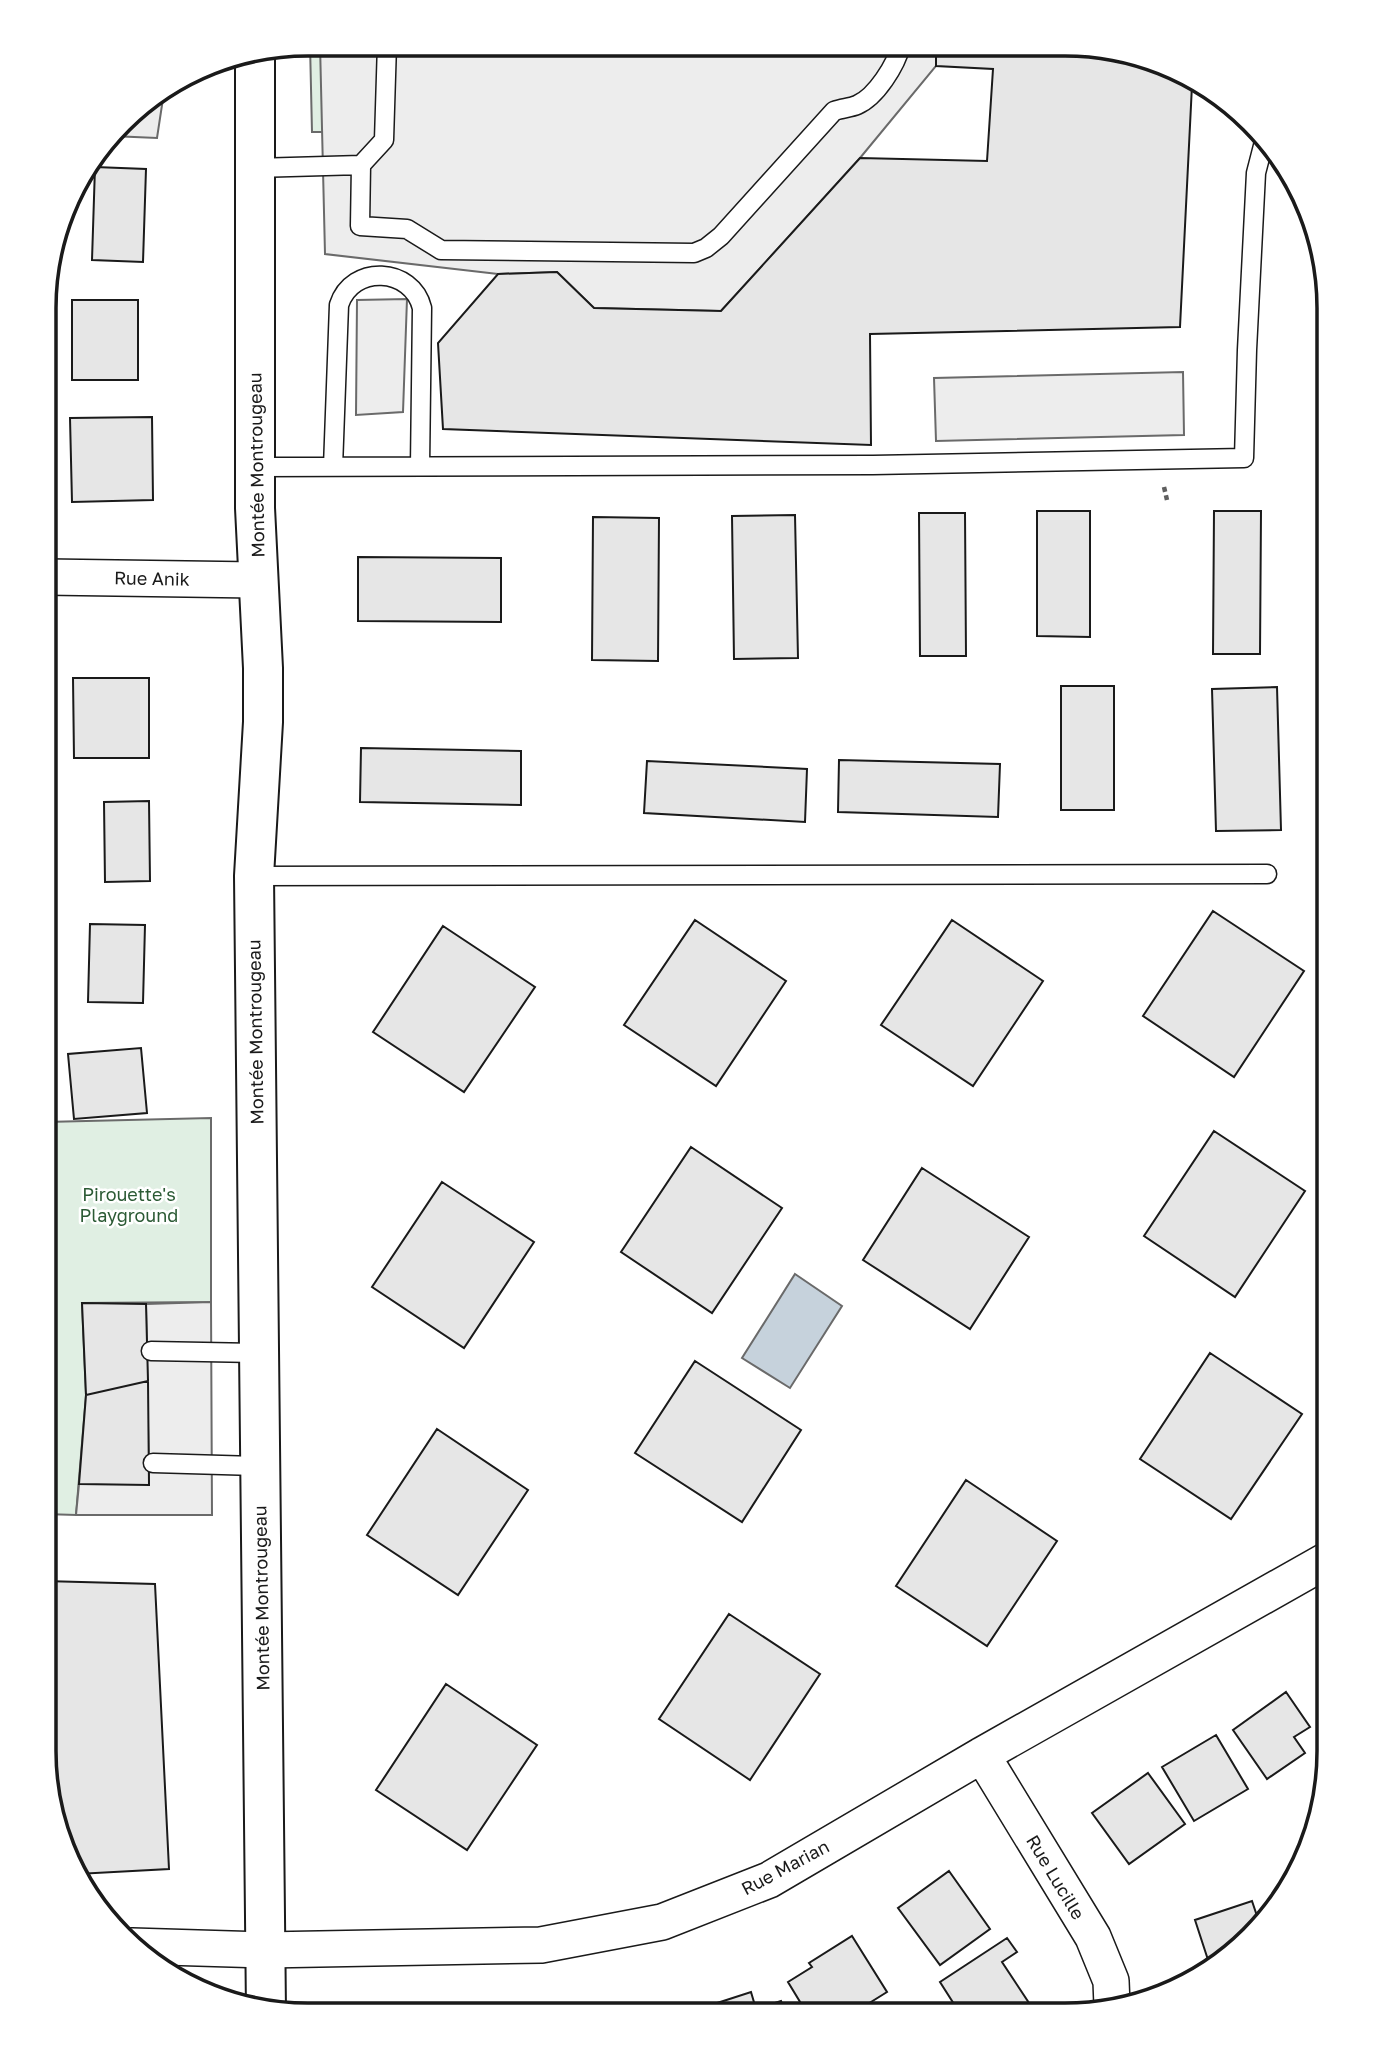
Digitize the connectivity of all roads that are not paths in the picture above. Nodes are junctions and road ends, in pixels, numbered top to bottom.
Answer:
1 (387, 56) edge
2 (898, 56) edge
3 (255, 62) edge
4 (1262, 151) edge
5 (361, 165) junction
6 (255, 167) junction
7 (420, 466) junction
8 (255, 467) junction
9 (333, 467) junction
10 (56, 577) edge
11 (258, 580) junction
12 (1267, 874) dead end
13 (254, 876) junction
14 (151, 1350) dead end
15 (258, 1353) junction
16 (153, 1463) dead end
17 (260, 1466) junction
18 (1317, 1566) edge
19 (982, 1755) junction
20 (150, 1947) edge
21 (265, 1950) junction
22 (1112, 1998) edge
23 (266, 1999) edge

1 - 5 lane
2 - 5 lane
3 - 6 street, Montée Montrougeau
4 - 7 lane
5 - 6 lane
6 - 8 street, Montée Montrougeau
7 - 9 lane
7 - 9 lane
8 - 9 lane
8 - 11 street, Montée Montrougeau
10 - 11 street, Rue Anik
11 - 13 street, Montée Montrougeau
12 - 13 lane
13 - 15 street, Montée Montrougeau
14 - 15 lane
15 - 17 street, Montée Montrougeau
16 - 17 lane
17 - 21 street, Montée Montrougeau
18 - 19 street, Rue Marian
19 - 21 street, Rue Marian
19 - 22 street, Rue Lucille
20 - 21 street, Rue Marian
21 - 23 street, Montée Montrougeau

